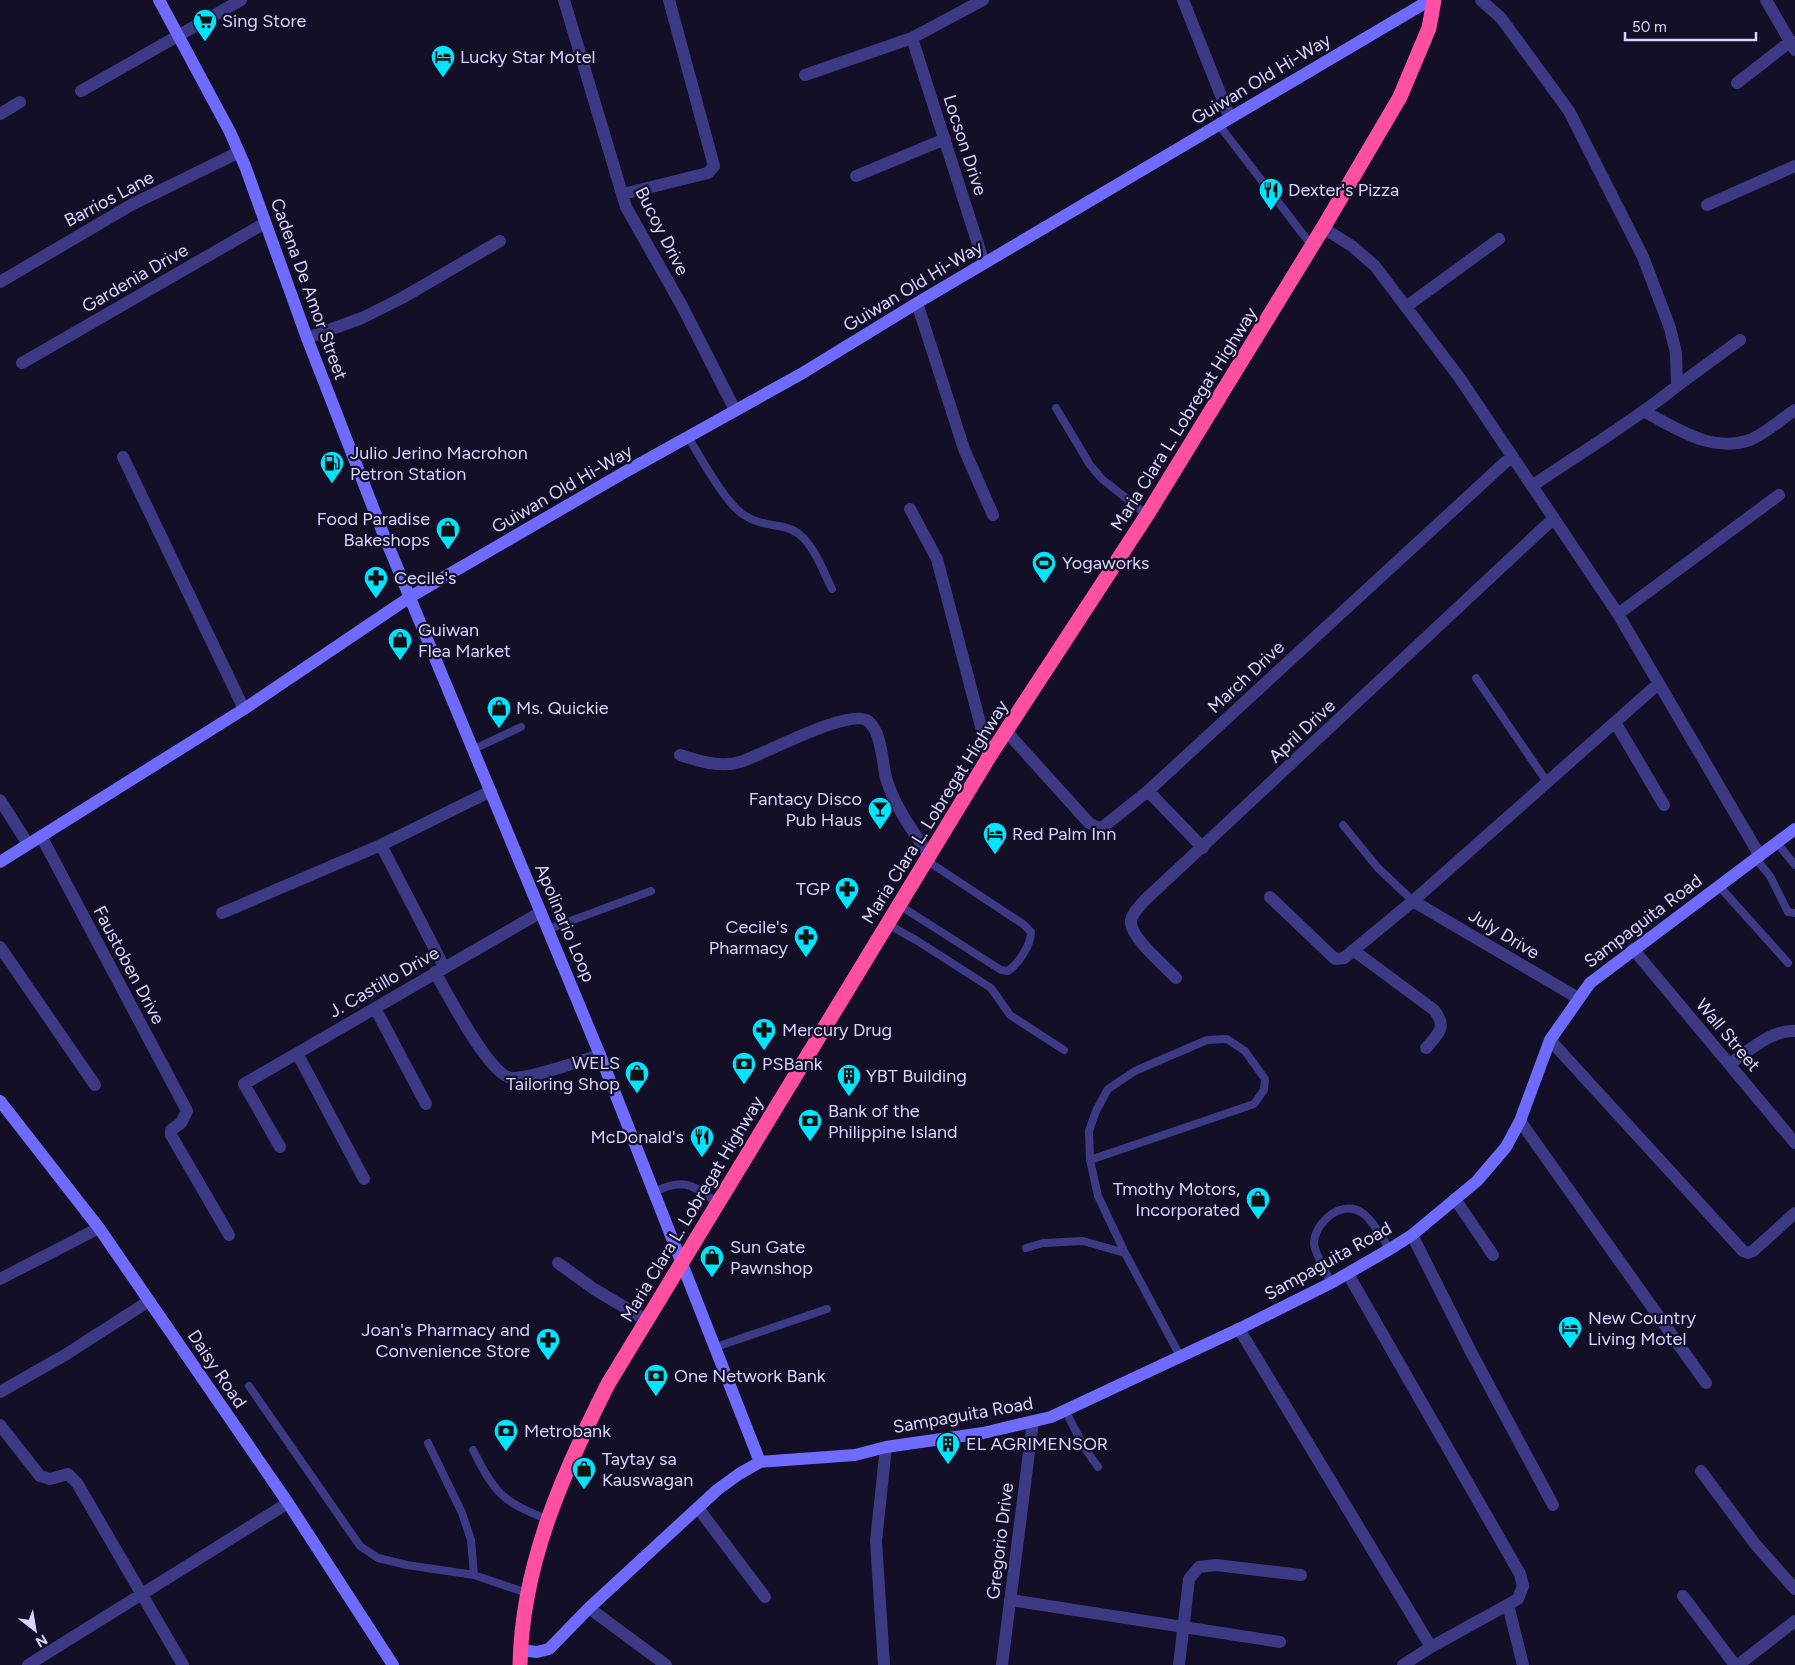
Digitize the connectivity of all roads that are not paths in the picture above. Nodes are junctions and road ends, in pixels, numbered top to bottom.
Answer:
1 (159, 0) edge
2 (241, 0) edge
3 (564, 0) edge
4 (670, 0) edge
5 (983, 0) edge
6 (1183, 0) edge
7 (1430, 0) edge
8 (1434, 0) edge
9 (1481, 0) edge
10 (1766, 0) edge
11 (178, 35) junction
12 (912, 38) junction
13 (1793, 45) edge
14 (805, 75) dead end
15 (1737, 83) dead end
16 (81, 91) dead end
17 (20, 102) dead end
18 (0, 114) edge
19 (1230, 118) junction
20 (1219, 125) junction
21 (945, 139) junction
22 (239, 152) junction
23 (1795, 166) edge
24 (856, 176) dead end
25 (623, 194) junction
26 (1707, 205) dead end
27 (265, 223) junction
28 (1323, 228) junction
29 (1498, 239) dead end
30 (500, 241) dead end
31 (1312, 246) junction
32 (984, 264) junction
33 (0, 282) edge
34 (918, 303) junction
35 (1407, 306) junction
36 (308, 338) junction
37 (1740, 340) dead end
38 (22, 363) dead end
39 (1677, 386) junction
40 (1056, 408) dead end
41 (735, 410) junction
42 (1795, 410) edge
43 (1646, 412) junction
44 (688, 437) junction
45 (1512, 456) junction
46 (123, 457) dead end
47 (1532, 486) junction
48 (1779, 495) dead end
49 (910, 509) dead end
50 (993, 515) dead end
51 (1147, 515) junction
52 (1554, 518) junction
53 (832, 588) dead end
54 (410, 597) junction
55 (1618, 614) junction
56 (1476, 678) dead end
57 (1658, 684) junction
58 (244, 709) junction
59 (1614, 722) junction
60 (522, 727) dead end
61 (1006, 731) junction
62 (474, 749) junction
63 (680, 755) dead end
64 (989, 757) junction
65 (1547, 782) junction
66 (491, 791) junction
67 (1148, 791) junction
68 (0, 800) edge
69 (1664, 805) dead end
70 (1343, 825) dead end
71 (1794, 833) edge
72 (41, 836) junction
73 (1777, 843) junction
74 (28, 844) junction
75 (381, 845) junction
76 (1203, 848) junction
77 (928, 857) junction
78 (1758, 858) junction
79 (0, 862) edge
80 (1795, 865) edge
81 (1719, 886) junction
82 (651, 891) dead end
83 (1270, 897) dead end
84 (1413, 901) junction
85 (899, 905) junction
86 (542, 912) junction
87 (222, 913) dead end
88 (1795, 913) edge
89 (886, 924) junction
90 (549, 929) junction
91 (0, 947) edge
92 (1353, 950) junction
93 (1634, 950) junction
94 (1788, 963) dead end
95 (440, 970) junction
96 (1176, 978) dead end
97 (1578, 998) junction
98 (375, 1008) junction
99 (1795, 1031) edge
100 (1550, 1040) junction
101 (1426, 1048) dead end
102 (1064, 1050) dead end
103 (297, 1053) junction
104 (600, 1055) junction
105 (1729, 1064) junction
106 (95, 1085) dead end
107 (0, 1101) edge
108 (426, 1104) dead end
109 (1520, 1121) junction
110 (1795, 1143) edge
111 (280, 1147) dead end
112 (1090, 1160) junction
113 (364, 1179) dead end
114 (654, 1192) junction
115 (1455, 1199) junction
116 (718, 1204) junction
117 (1795, 1213) edge
118 (99, 1228) junction
119 (229, 1235) dead end
120 (1412, 1235) junction
121 (1026, 1248) dead end
122 (1390, 1249) junction
123 (1125, 1253) junction
124 (1493, 1255) dead end
125 (558, 1263) dead end
126 (683, 1263) junction
127 (1348, 1274) junction
128 (0, 1279) edge
129 (1331, 1283) junction
130 (149, 1301) junction
131 (827, 1309) dead end
132 (646, 1320) junction
133 (1239, 1329) junction
134 (716, 1347) junction
135 (1180, 1356) junction
136 (1706, 1383) dead end
137 (249, 1386) dead end
138 (0, 1392) edge
139 (1065, 1410) junction
140 (1033, 1421) junction
141 (0, 1425) edge
142 (428, 1443) dead end
143 (886, 1447) junction
144 (472, 1450) dead end
145 (760, 1462) junction
146 (1098, 1467) dead end
147 (1701, 1472) dead end
148 (288, 1503) junction
149 (1553, 1505) dead end
150 (698, 1508) junction
151 (547, 1519) junction
152 (474, 1575) junction
153 (1302, 1575) dead end
154 (1795, 1589) edge
155 (527, 1593) junction
156 (140, 1594) junction
157 (1683, 1596) dead end
158 (765, 1598) dead end
159 (1010, 1600) junction
160 (1508, 1605) junction
161 (589, 1608) junction
162 (1795, 1621) edge
163 (1183, 1626) junction
164 (1280, 1642) dead end
165 (1431, 1647) junction
166 (520, 1658) edge
167 (28, 1665) edge
168 (183, 1665) edge
169 (394, 1665) edge
170 (666, 1665) edge
171 (884, 1665) edge
172 (1002, 1665) edge
173 (1179, 1665) edge
174 (1403, 1665) edge
175 (1523, 1665) edge
176 (1736, 1665) edge

1 - 11 street, Cadena De Amor Street
2 - 11 street
3 - 25 street, Bucoy Drive
4 - 25 street
5 - 12 street
6 - 19 street
7 - 19 street, Guiwan Old Hi-Way
8 - 28 highway, Maria Clara L. Lobregat Highway
9 - 39 street
10 - 13 street
11 - 16 street
11 - 22 street, Cadena De Amor Street
12 - 14 street
12 - 21 street, Locson Drive
13 - 15 street
17 - 18 street
19 - 20 street, Guiwan Old Hi-Way
20 - 31 lane
20 - 32 street, Guiwan Old Hi-Way
21 - 24 street
21 - 32 street, Locson Drive
22 - 27 street, Cadena De Amor Street
22 - 33 street, Barrios Lane
23 - 26 street
25 - 41 street, Bucoy Drive
27 - 36 street, Cadena De Amor Street
27 - 38 street, Gardenia Drive
28 - 31 highway, Maria Clara L. Lobregat Highway
28 - 35 street
29 - 35 street
30 - 36 street
31 - 51 highway, Maria Clara L. Lobregat Highway
32 - 34 street, Guiwan Old Hi-Way
34 - 41 street, Guiwan Old Hi-Way
34 - 50 street
35 - 45 street
36 - 54 street, Cadena De Amor Street
37 - 39 street
39 - 43 street
40 - 51 lane
41 - 44 street, Guiwan Old Hi-Way
42 - 43 street
43 - 47 street
44 - 53 lane
44 - 54 street, Guiwan Old Hi-Way
45 - 47 street
45 - 67 street, March Drive
46 - 58 street
47 - 52 street
48 - 55 street
49 - 64 street
51 - 61 highway, Maria Clara L. Lobregat Highway
52 - 55 street
52 - 76 street, April Drive
54 - 58 street, Guiwan Old Hi-Way
54 - 62 street, Apolinario Loop
55 - 57 street
56 - 65 lane
57 - 59 street
57 - 78 street
58 - 72 street, Guiwan Old Hi-Way
59 - 65 street
59 - 69 street
60 - 62 lane
61 - 64 highway, Maria Clara L. Lobregat Highway
61 - 67 street, March Drive
62 - 66 street, Apolinario Loop
63 - 77 street
64 - 77 highway, Maria Clara L. Lobregat Highway
65 - 84 street
66 - 75 street
66 - 86 street, Apolinario Loop
67 - 76 street
68 - 74 street
70 - 84 lane
71 - 73 street, Sampaguita Road
72 - 74 street, Guiwan Old Hi-Way
72 - 119 street, Faustoben Drive
73 - 78 street, Sampaguita Road
73 - 80 lane
74 - 79 street, Guiwan Old Hi-Way
75 - 87 street
75 - 95 street
76 - 96 street, April Drive
77 - 85 highway, Maria Clara L. Lobregat Highway
77 - 85 lane
78 - 81 street, Sampaguita Road
78 - 88 lane
81 - 93 street, Sampaguita Road
81 - 94 lane
82 - 90 lane
83 - 92 street
84 - 92 street
84 - 97 street, July Drive
85 - 89 highway, Maria Clara L. Lobregat Highway
86 - 90 street, Apolinario Loop
86 - 95 street, J. Castillo Drive
89 - 102 lane
89 - 116 highway, Maria Clara L. Lobregat Highway
90 - 104 street, Apolinario Loop
91 - 106 street
92 - 101 street
93 - 97 street, Sampaguita Road
93 - 105 street, Wall Street
95 - 98 street, J. Castillo Drive
95 - 104 street
97 - 100 street, Sampaguita Road
98 - 103 street, J. Castillo Drive
98 - 108 street
99 - 105 street
100 - 109 street, Sampaguita Road
100 - 117 street
103 - 111 street, J. Castillo Drive
103 - 113 street
104 - 114 street, Apolinario Loop
105 - 110 street, Wall Street
107 - 118 street, Daisy Road
109 - 115 street, Sampaguita Road
109 - 136 street
112 - 112 lane
112 - 123 lane
114 - 116 lane
114 - 126 street, Apolinario Loop
115 - 120 street, Sampaguita Road
115 - 124 street
116 - 126 highway, Maria Clara L. Lobregat Highway
118 - 128 street
118 - 130 street, Daisy Road
120 - 122 street, Sampaguita Road
120 - 149 street
121 - 123 lane
122 - 127 street, Sampaguita Road
122 - 129 lane
123 - 135 lane
125 - 132 street
126 - 132 highway, Maria Clara L. Lobregat Highway
126 - 134 street
127 - 129 street, Sampaguita Road
127 - 160 street
129 - 133 street, Sampaguita Road
130 - 138 street
130 - 148 street, Daisy Road
131 - 134 lane
132 - 151 highway, Maria Clara L. Lobregat Highway
133 - 135 street, Sampaguita Road
133 - 165 street
134 - 145 street
135 - 139 street, Sampaguita Road
137 - 152 lane
139 - 140 street, Sampaguita Road
139 - 146 lane
140 - 143 street, Sampaguita Road
140 - 159 street, Gregorio Drive
141 - 156 street
142 - 152 lane
143 - 145 street, Sampaguita Road
143 - 171 street
144 - 151 lane
145 - 150 street, Sampaguita Road
147 - 154 street
148 - 156 street
148 - 169 street, Daisy Road
150 - 158 street
150 - 161 street, Sampaguita Road
151 - 155 highway, Maria Clara L. Lobregat Highway
152 - 155 lane
153 - 163 street
155 - 166 highway, Maria Clara L. Lobregat Highway
156 - 167 street
156 - 168 street
157 - 176 street
159 - 163 street
159 - 172 street, Gregorio Drive
160 - 165 street
160 - 175 street
161 - 166 street, Sampaguita Road
161 - 170 street
162 - 176 street
163 - 164 street
163 - 173 street
165 - 174 street

